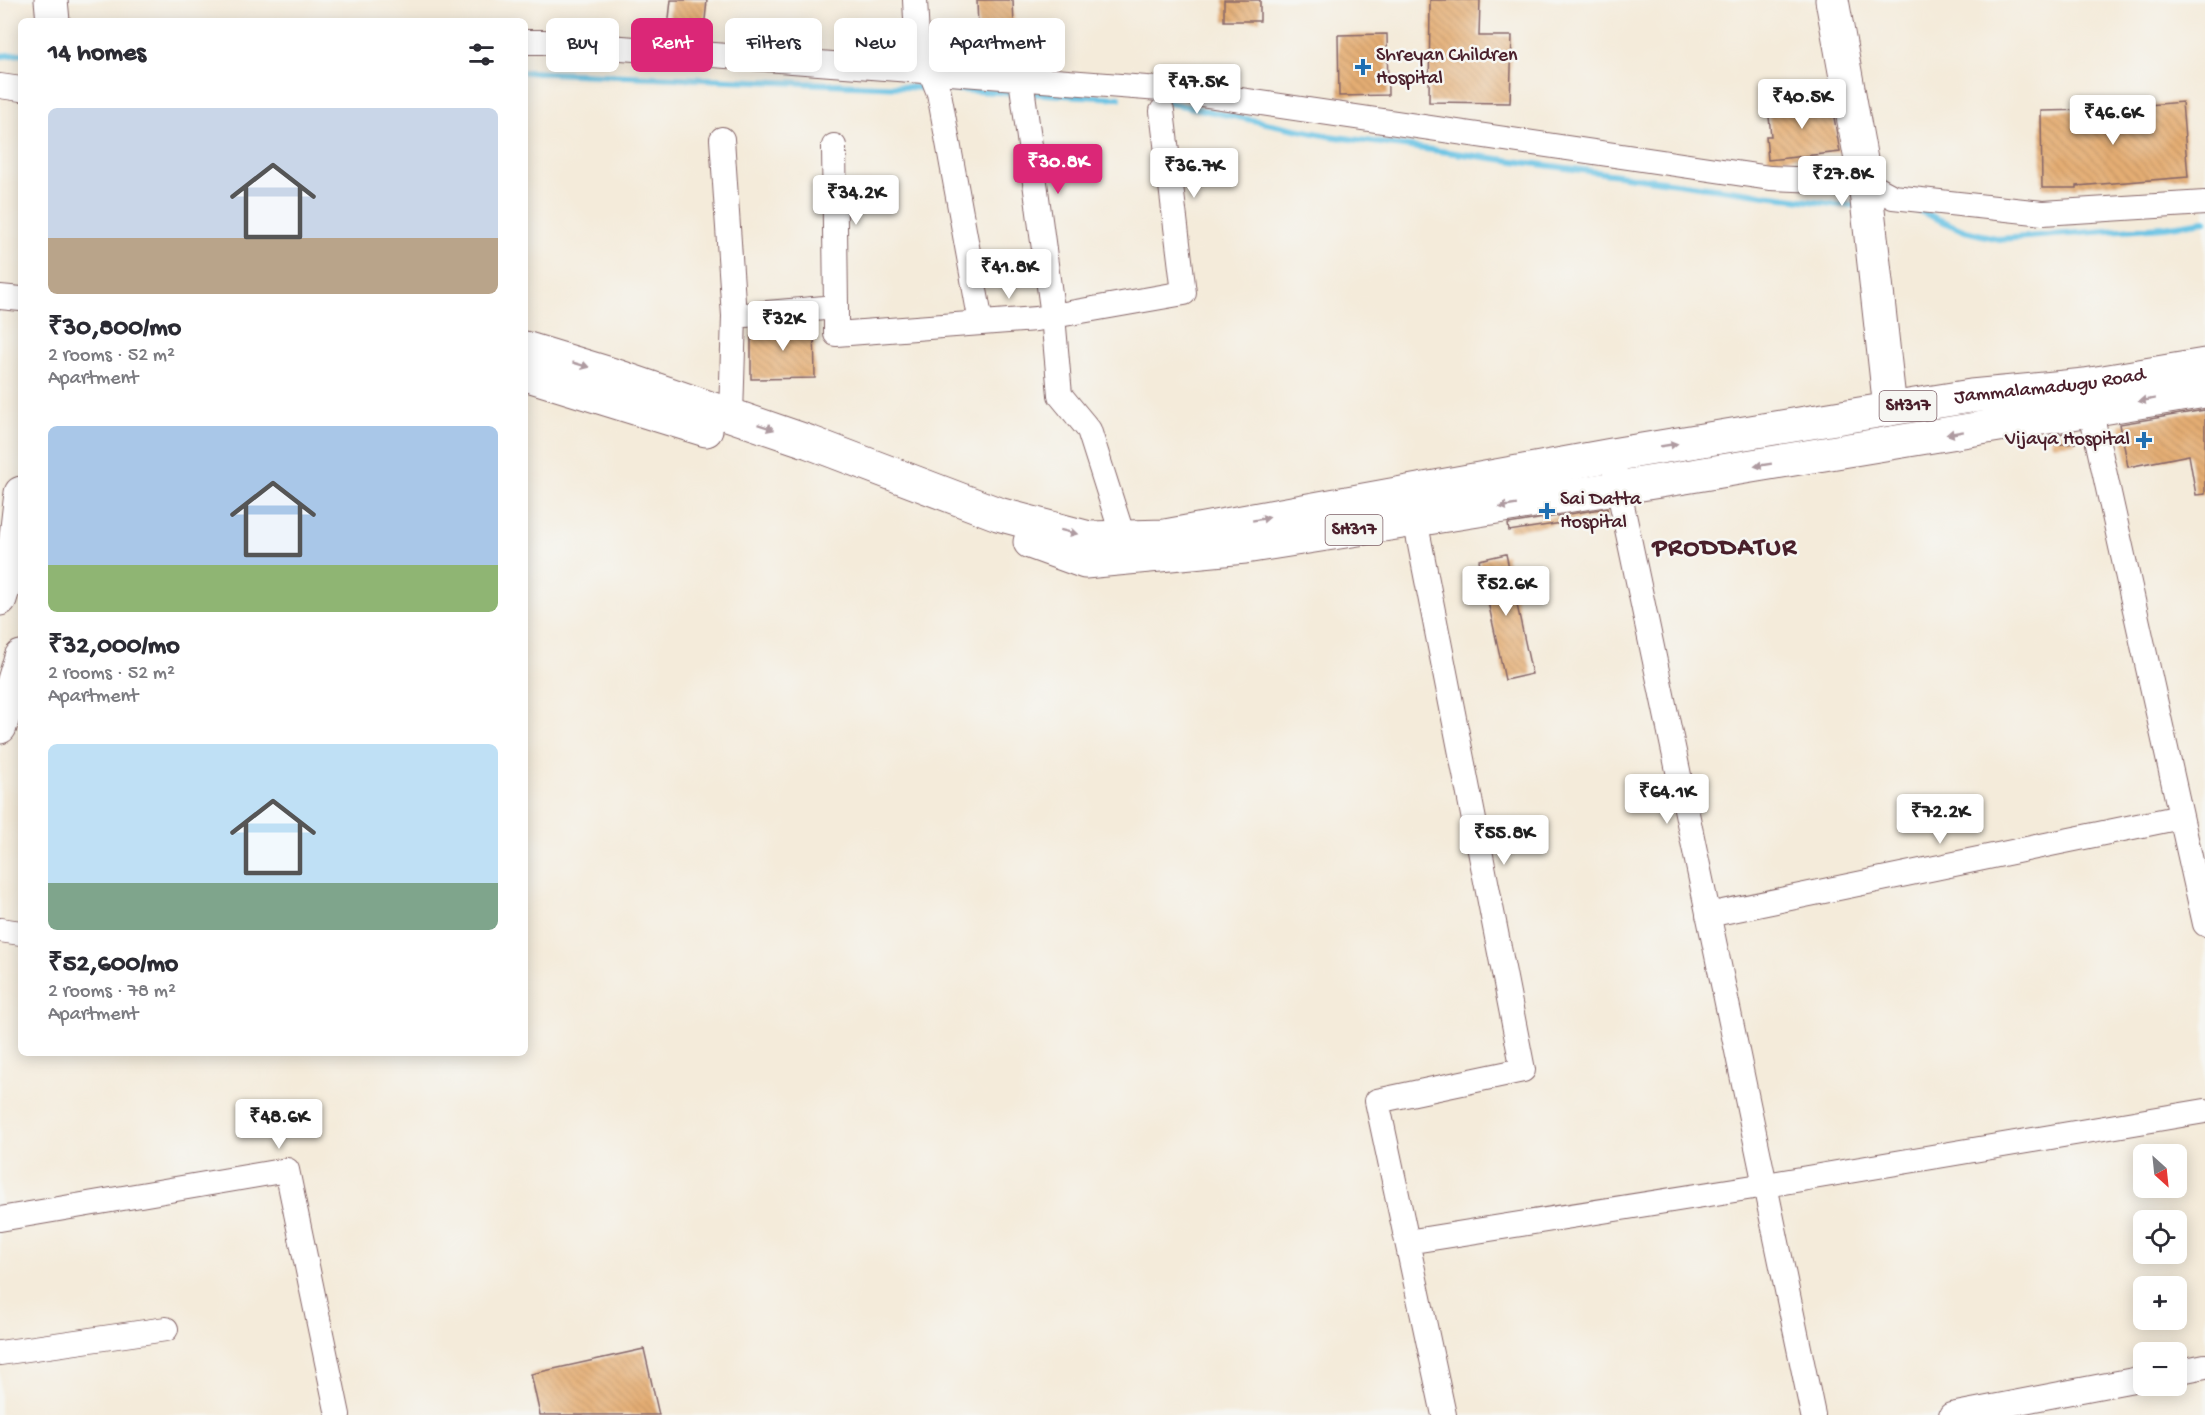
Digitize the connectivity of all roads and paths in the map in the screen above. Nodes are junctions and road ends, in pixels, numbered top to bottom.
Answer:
1 (51, 0) edge
2 (915, 0) edge
3 (1832, 0) edge
4 (53, 18) edge
5 (528, 42) edge
6 (931, 73) junction
7 (1021, 79) junction
8 (0, 86) edge
9 (18, 89) edge
10 (1162, 111) dead end
11 (723, 139) dead end
12 (834, 146) dead end
13 (1865, 182) junction
14 (2205, 203) edge
15 (0, 297) edge
16 (18, 298) edge
17 (836, 307) junction
18 (734, 316) junction
19 (1053, 316) junction
20 (981, 323) junction
21 (528, 349) edge
22 (2205, 365) edge
23 (528, 375) edge
24 (2205, 391) edge
25 (2088, 398) junction
26 (1890, 409) junction
27 (731, 415) junction
28 (1612, 455) junction
29 (1618, 488) junction
30 (1413, 506) junction
31 (18, 519) edge
32 (1123, 537) junction
33 (0, 597) edge
34 (18, 603) edge
35 (18, 667) edge
36 (0, 727) edge
37 (18, 731) edge
38 (2181, 817) junction
39 (1708, 915) junction
40 (2205, 924) edge
41 (0, 930) edge
42 (18, 933) edge
43 (2205, 1111) edge
44 (1766, 1185) junction
45 (0, 1219) edge
46 (1407, 1242) junction
47 (166, 1329) dead end
48 (0, 1353) edge
49 (2205, 1366) edge
50 (2187, 1370) edge
51 (2133, 1380) edge
52 (338, 1415) edge
53 (1444, 1415) edge
54 (1813, 1415) edge
55 (1951, 1415) edge

1 - 4 main road
2 - 6 street
3 - 13 main road
5 - 6 street
6 - 7 street
6 - 20 street
7 - 13 street
7 - 19 street
8 - 9 street
10 - 19 street
11 - 18 street
12 - 17 street
13 - 14 street
13 - 26 main road
15 - 16 street
17 - 18 street
17 - 20 street
18 - 27 street
19 - 20 street
19 - 32 street
21 -> 27 main road, SH317
22 - 25 main road, Jammalamadugu Road / SH317
23 - 30 main road, SH317
24 -> 25 main road, SH317
25 - 26 main road, Jammalamadugu Road / SH317
25 -> 29 main road, SH317
25 - 38 street
28 -> 26 main road, Jammalamadugu Road / SH317
27 -> 32 main road, SH317
28 - 29 street
28 - 30 main road, SH317
29 -> 30 main road, SH317
29 - 39 street
32 -> 30 main road, SH317
30 - 46 street
31 - 33 main road
33 - 34 main road
35 - 36 main road
36 - 37 street
38 - 39 street
38 - 40 street
39 - 44 street
41 - 42 street
43 - 44 street
44 - 46 street
44 - 54 street
45 - 52 street
46 - 53 street
47 - 48 street
49 - 50 street
51 - 55 street

